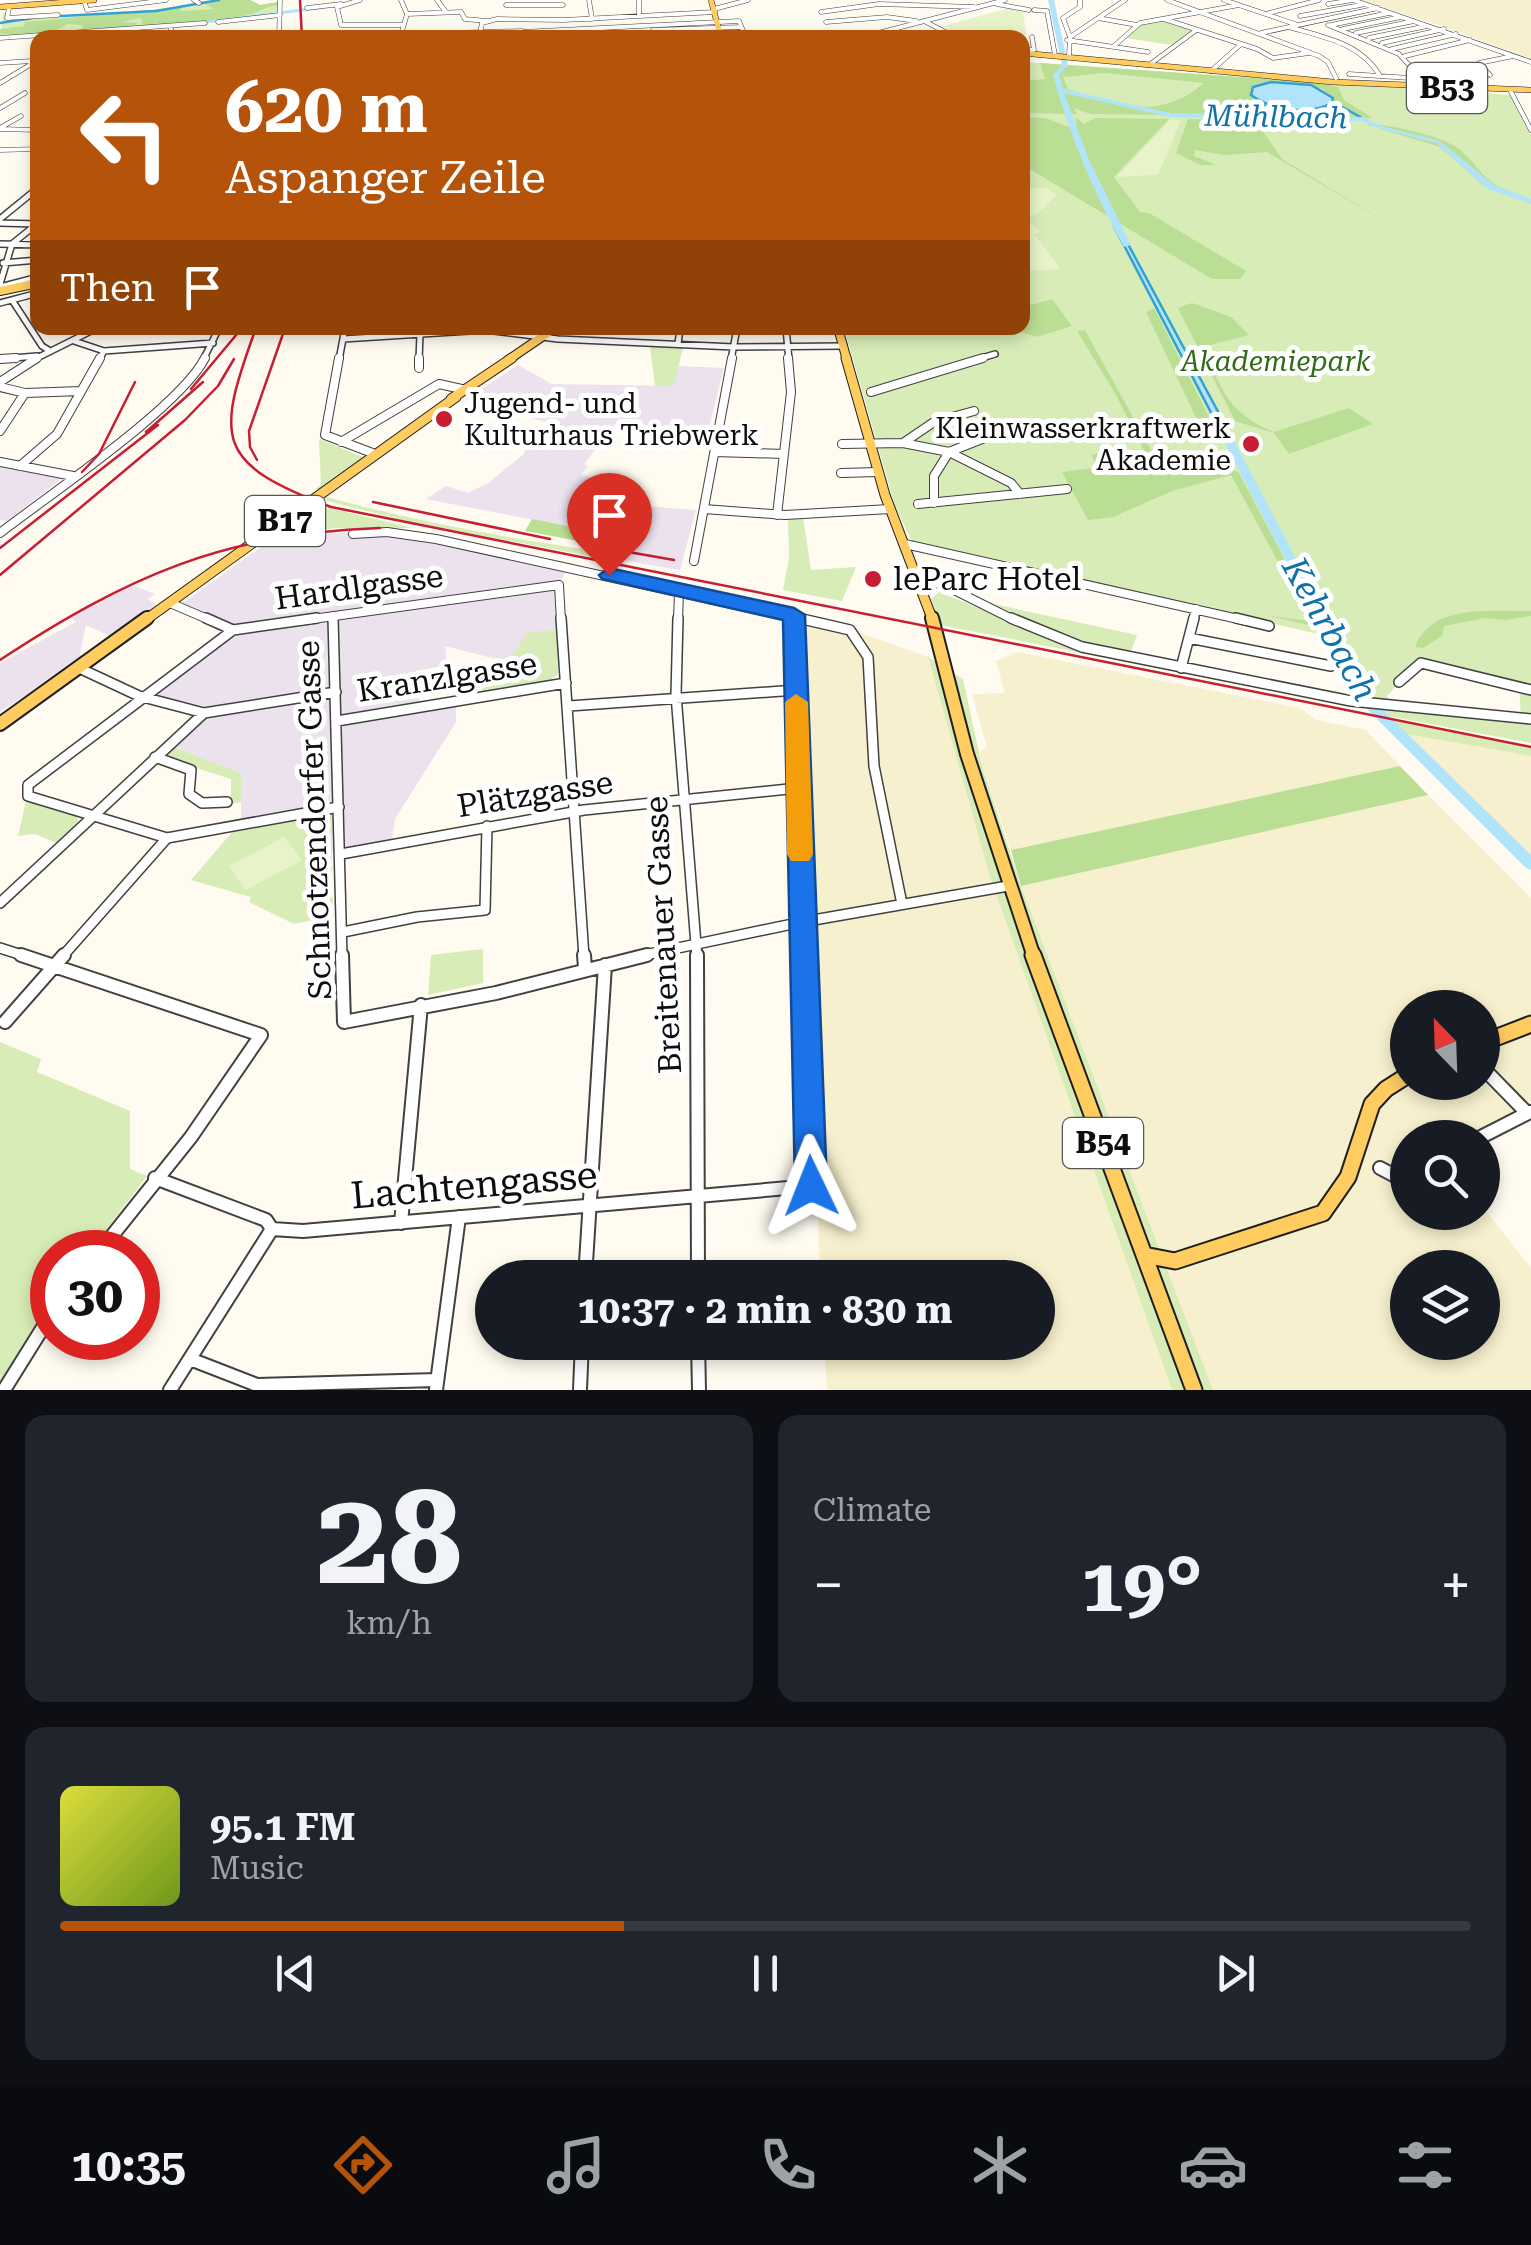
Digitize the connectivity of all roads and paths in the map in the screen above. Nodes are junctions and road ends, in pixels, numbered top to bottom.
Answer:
1 (85, 0) edge
2 (94, 0) edge
3 (166, 0) edge
4 (280, 0) edge
5 (357, 0) edge
6 (401, 0) edge
7 (437, 0) edge
8 (589, 0) edge
9 (640, 0) edge
10 (712, 0) edge
11 (836, 0) edge
12 (984, 0) edge
13 (1005, 0) edge
14 (1080, 0) edge
15 (1125, 0) edge
16 (1167, 0) edge
17 (1224, 0) edge
18 (1353, 0) edge
19 (565, 1) edge
20 (748, 1) edge
21 (538, 2) edge
22 (879, 2) edge
23 (508, 3) edge
24 (995, 3) junction
25 (1239, 4) junction
26 (1326, 4) edge
27 (1366, 4) junction
28 (10, 7) junction
29 (974, 7) junction
30 (0, 8) edge
31 (308, 8) dead end
32 (1379, 8) junction
33 (87, 10) joint
34 (846, 10) junction
35 (1029, 10) joint
36 (714, 11) junction
37 (446, 12) junction
38 (822, 12) dead end
39 (1202, 12) junction
40 (1392, 12) junction
41 (280, 14) junction
42 (407, 14) junction
43 (1266, 14) junction
44 (58, 15) dead end
45 (637, 16) junction
46 (1338, 16) junction
47 (1405, 16) junction
48 (1098, 18) junction
49 (497, 19) junction
50 (527, 19) junction
51 (592, 19) junction
52 (1164, 19) junction
53 (487, 20) junction
54 (564, 20) junction
55 (1418, 20) junction
56 (921, 21) junction
57 (1314, 21) junction
58 (218, 22) dead end
59 (826, 22) dead end
60 (205, 24) dead end
61 (718, 24) junction
62 (1138, 24) junction
63 (402, 25) junction
64 (1298, 25) junction
65 (1328, 25) joint
66 (1431, 25) junction
67 (642, 26) junction
68 (170, 27) junction
69 (1289, 27) junction
70 (1444, 29) junction
71 (139, 30) edge
72 (171, 30) edge
73 (279, 30) edge
74 (401, 30) edge
75 (482, 30) edge
76 (522, 30) edge
77 (550, 30) edge
78 (631, 30) edge
79 (643, 30) edge
80 (719, 30) edge
81 (742, 30) edge
82 (888, 30) edge
83 (940, 30) edge
84 (1195, 30) junction
85 (1340, 30) junction
86 (1259, 34) junction
87 (1353, 34) junction
88 (1456, 34) junction
89 (30, 37) edge
90 (0, 38) edge
91 (1068, 38) junction
92 (1366, 38) junction
93 (1470, 40) junction
94 (1379, 43) junction
95 (1240, 45) junction
96 (1114, 46) junction
97 (1030, 49) edge
98 (1392, 49) junction
99 (1148, 52) dead end
100 (1312, 53) junction
101 (1062, 55) junction
102 (1405, 56) junction
103 (1515, 56) junction
104 (30, 61) edge
105 (1531, 62) edge
106 (0, 63) edge
107 (30, 64) edge
108 (1149, 65) junction
109 (1211, 71) junction
110 (1349, 74) dead end
111 (1490, 75) dead end
112 (1380, 76) junction
113 (1425, 78) junction
114 (1334, 79) junction
115 (0, 83) edge
116 (1430, 88) junction
117 (1510, 90) junction
118 (1531, 90) edge
119 (26, 93) dead end
120 (0, 108) edge
121 (21, 116) dead end
122 (0, 128) edge
123 (1531, 128) edge
124 (30, 130) edge
125 (14, 149) junction
126 (30, 149) edge
127 (0, 150) edge
128 (0, 162) edge
129 (30, 196) edge
130 (0, 221) edge
131 (30, 223) edge
132 (30, 229) edge
133 (0, 244) edge
134 (12, 244) junction
135 (30, 245) edge
136 (30, 261) edge
137 (3, 263) edge
138 (30, 281) edge
139 (0, 287) edge
140 (30, 295) edge
141 (12, 300) junction
142 (0, 303) edge
143 (30, 317) edge
144 (25, 318) junction
145 (30, 326) edge
146 (35, 335) edge
147 (85, 335) edge
148 (216, 335) edge
149 (344, 335) edge
150 (405, 335) edge
151 (420, 335) edge
152 (522, 335) edge
153 (544, 335) edge
154 (679, 335) edge
155 (736, 335) edge
156 (787, 335) edge
157 (840, 335) edge
158 (540, 338) junction
159 (343, 339) junction
160 (74, 341) junction
161 (213, 344) junction
162 (678, 344) junction
163 (734, 346) junction
164 (844, 346) junction
165 (788, 347) junction
166 (50, 351) junction
167 (104, 351) junction
168 (995, 354) dead end
169 (39, 356) junction
170 (0, 359) edge
171 (419, 368) dead end
172 (0, 384) edge
173 (82, 390) junction
174 (466, 390) junction
175 (871, 392) dead end
176 (25, 393) junction
177 (456, 397) junction
178 (974, 411) dead end
179 (0, 431) edge
180 (986, 437) dead end
181 (341, 442) junction
182 (871, 443) junction
183 (903, 443) junction
184 (842, 444) dead end
185 (715, 452) junction
186 (949, 452) junction
187 (376, 454) junction
188 (784, 454) junction
189 (0, 462) edge
190 (20, 466) junction
191 (878, 472) junction
192 (352, 473) junction
193 (840, 473) dead end
194 (73, 476) junction
195 (1068, 490) dead end
196 (1020, 494) junction
197 (934, 503) junction
198 (918, 504) dead end
199 (704, 510) junction
200 (890, 510) junction
201 (778, 514) junction
202 (0, 533) edge
203 (353, 534) dead end
204 (904, 544) junction
205 (694, 561) dead end
206 (574, 567) junction
207 (559, 584) junction
208 (921, 586) junction
209 (679, 591) junction
210 (170, 603) junction
211 (1196, 608) junction
212 (794, 615) junction
213 (334, 616) junction
214 (1269, 626) dead end
215 (233, 630) junction
216 (1189, 638) junction
217 (1331, 666) dead end
218 (79, 668) junction
219 (1182, 668) junction
220 (566, 682) junction
221 (1400, 682) dead end
222 (796, 690) junction
223 (1531, 690) edge
224 (336, 692) junction
225 (676, 695) junction
226 (143, 698) junction
227 (569, 706) junction
228 (204, 713) junction
229 (1531, 719) edge
230 (336, 721) junction
231 (0, 724) edge
232 (155, 758) junction
233 (798, 788) junction
234 (686, 797) junction
235 (228, 802) dead end
236 (339, 807) junction
237 (574, 814) junction
238 (92, 815) junction
239 (487, 826) junction
240 (167, 838) junction
241 (340, 854) junction
242 (1008, 886) junction
243 (0, 904) edge
244 (902, 904) junction
245 (485, 910) joint
246 (802, 922) junction
247 (343, 932) junction
248 (696, 945) junction
249 (0, 948) edge
250 (605, 965) junction
251 (54, 966) junction
252 (585, 968) junction
253 (421, 1005) junction
254 (5, 1022) dead end
255 (344, 1022) joint
256 (1531, 1024) edge
257 (261, 1035) joint
258 (1500, 1036) edge
259 (1390, 1084) edge
260 (1500, 1084) edge
261 (1529, 1112) edge
262 (1500, 1127) edge
263 (1380, 1168) dead end
264 (1390, 1173) edge
265 (156, 1178) junction
266 (698, 1194) junction
267 (589, 1204) junction
268 (460, 1218) junction
269 (400, 1222) junction
270 (116, 1230) edge
271 (272, 1230) junction
272 (1144, 1255) junction
273 (585, 1260) edge
274 (698, 1260) edge
275 (1175, 1262) junction
276 (1152, 1275) junction
277 (30, 1348) edge
278 (190, 1359) junction
279 (581, 1360) edge
280 (698, 1360) edge
281 (437, 1385) edge
282 (4, 1390) edge
283 (170, 1390) edge
284 (580, 1390) edge
285 (698, 1390) edge
286 (1194, 1390) edge

1 - 2 main road
1 - 28 main road
1 - 33 street
3 - 33 street
4 - 41 street
5 - 31 street
5 - 63 street
6 - 42 street
7 - 37 street
8 - 51 street
9 - 45 street
10 - 36 main road
11 - 34 street
12 - 24 street
12 - 29 street
13 - 24 street
14 - 91 street
15 - 48 street
16 - 39 street
17 - 25 street
18 - 26 street
18 - 27 street
19 - 21 street
19 - 54 street
20 - 36 street
21 - 23 street
21 - 50 street
22 - 29 street
22 - 34 street
23 - 49 street
24 - 29 street
24 - 35 street
25 - 39 street
25 - 43 street
26 - 27 street
26 - 43 street
26 - 46 street
26 - 57 street
27 - 32 street
28 - 30 main road
28 - 44 street
29 - 56 street
32 - 40 street
32 - 46 street
34 - 38 street
35 - 101 street
36 - 45 street
36 - 61 main road
37 - 42 street
37 - 53 street
39 - 52 street
39 - 86 street
40 - 47 street
40 - 65 street
41 - 58 street
41 - 73 street
42 - 63 street
43 - 64 street
45 - 51 street
45 - 67 street
46 - 57 street
47 - 55 street
47 - 85 street
48 - 62 street
48 - 91 street
49 - 50 street
49 - 53 street
50 - 54 street
50 - 76 street
51 - 54 street
52 - 62 street
52 - 84 street
53 - 75 street
55 - 66 street
55 - 87 street
56 - 59 street
56 - 82 street
56 - 83 street
57 - 64 street
60 - 68 street
61 - 67 street
61 - 67 street
61 - 80 main road
61 - 81 street
62 - 96 street
63 - 74 street
64 - 69 street
65 - 85 street
66 - 70 street
66 - 92 street
67 - 77 street
67 - 78 street
67 - 79 street
68 - 71 street
68 - 72 street
69 - 86 street
69 - 112 street
70 - 88 street
70 - 94 street
84 - 95 street
84 - 108 street
85 - 87 street
86 - 100 street
87 - 92 street
88 - 93 street
88 - 98 street
89 - 90 street
91 - 96 street
91 - 101 street
92 - 94 street
93 - 102 street
93 - 103 street
94 - 98 street
95 - 100 street
95 - 109 street
96 - 99 street
97 - 101 main road, B53
98 - 102 street
100 - 114 street
101 - 108 main road, B53
102 - 113 street
103 - 105 street
103 - 111 street
104 - 106 street
107 - 115 street
108 - 109 main road, B53
109 - 114 main road, B53
110 - 112 street
112 - 113 street
113 - 116 street
114 - 116 main road, B53
116 - 117 main road, B53
117 - 118 main road, B53
117 - 123 street
119 - 120 street
121 - 122 street
122 - 124 street
125 - 126 street
125 - 127 street
125 - 128 street
129 - 130 street
130 - 131 street
132 - 134 street
133 - 134 street
134 - 135 street
134 - 137 street
136 - 137 street
137 - 139 street
138 - 139 main road
140 - 141 street
141 - 142 street
141 - 144 street
143 - 144 street
144 - 145 street
146 - 166 street
147 - 160 street
148 - 161 street
149 - 159 street
150 - 159 street
151 - 171 street
152 - 158 street
153 - 158 main road, B17
154 - 162 street
155 - 163 street
156 - 165 street
157 - 164 main road, B54
158 - 162 street
158 - 174 main road, B17
159 - 181 street
160 - 166 street
160 - 167 street
161 - 167 street
161 - 194 street
162 - 163 street
163 - 165 street
163 - 185 street
164 - 165 street
164 - 182 main road, B54
165 - 188 street
166 - 169 street
167 - 173 street
168 - 175 street
169 - 170 street
169 - 172 street
172 - 176 street
173 - 176 street
173 - 190 street
174 - 177 main road, B17
174 - 181 street
176 - 179 street
177 - 187 main road, B17
177 - 192 main road, B17
178 - 183 street
180 - 186 street
181 - 187 street
182 - 183 street
182 - 184 street
182 - 191 main road, B54
183 - 186 street
185 - 188 street
185 - 199 street
186 - 196 street
186 - 197 street
187 - 192 main road, B17
188 - 201 street
189 - 190 street
190 - 194 street
191 - 193 street
191 - 200 main road, B54
192 - 210 main road, B17
194 - 202 street
195 - 196 street
196 - 197 street
197 - 198 street
199 - 201 street
199 - 205 street
200 - 201 street
200 - 204 main road, B54
203 - 206 street
204 - 208 main road, B54
204 - 211 street
206 - 207 street
206 - 209 street
207 - 213 street, Hardlgasse
207 - 220 street
208 - 219 street
208 - 242 main road, B54
209 - 212 street
209 - 225 street, Breitenauer Gasse
210 - 215 street, Hardlgasse
210 - 218 main road, B17
211 - 214 street
211 - 216 street
212 - 222 street
212 - 244 street
213 - 215 street, Hardlgasse
213 - 224 street, Schnotzendorfer Gasse
215 - 226 street
216 - 217 street
216 - 219 street
218 - 226 street
218 - 231 main road, B17
219 - 229 street
220 - 227 street
220 - 230 street, Kranzlgasse
221 - 223 street
222 - 225 street
222 - 233 street
224 - 228 street
224 - 230 street, Schnotzendorfer Gasse
225 - 227 street
225 - 234 street, Breitenauer Gasse
226 - 228 street
226 - 238 street
227 - 237 street
228 - 232 street
230 - 236 street, Schnotzendorfer Gasse
232 - 235 street
232 - 238 street
233 - 234 street, Plätzgasse
233 - 246 street
234 - 237 street, Plätzgasse
234 - 248 street, Breitenauer Gasse
236 - 240 street
236 - 241 street, Schnotzendorfer Gasse
237 - 239 street, Plätzgasse
237 - 252 street
238 - 240 street
238 - 243 street
239 - 241 street, Plätzgasse
239 - 245 street
240 - 251 street
241 - 247 street, Schnotzendorfer Gasse
242 - 244 street
242 - 272 main road, B54
244 - 246 street
245 - 247 street
246 - 248 street
246 - 266 street, Lachtengasse
247 - 255 street, Schnotzendorfer Gasse
248 - 250 street
248 - 266 street, Breitenauer Gasse
249 - 251 street
250 - 252 street
250 - 267 street
251 - 254 street
251 - 257 street
252 - 253 street
253 - 255 street
253 - 269 street
256 - 258 main road
257 - 265 street
259 - 275 main road
260 - 261 street
261 - 262 street
263 - 264 street
265 - 270 street
265 - 271 street
266 - 267 street, Lachtengasse
266 - 274 street, Breitenauer Gasse
267 - 268 street, Lachtengasse
267 - 273 street
268 - 269 street, Lachtengasse
268 - 281 street
269 - 271 street, Lachtengasse
271 - 278 street
272 - 275 main road
272 - 276 main road, B54
275 - 276 main road
276 - 286 main road, B54
277 - 282 street
278 - 281 street
278 - 283 street
279 - 284 street
280 - 285 street

